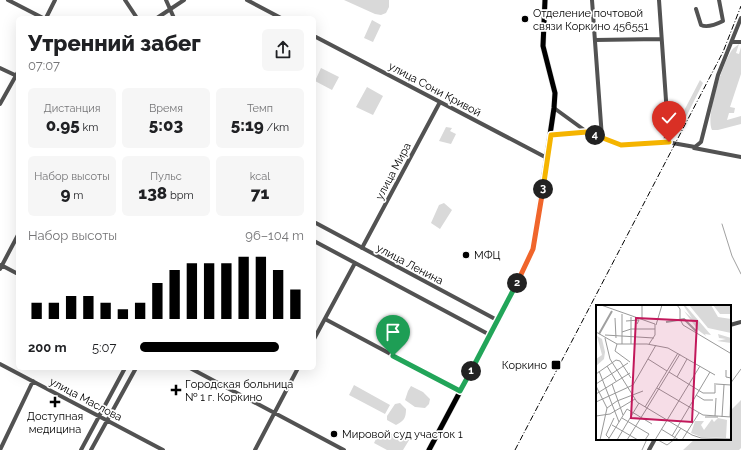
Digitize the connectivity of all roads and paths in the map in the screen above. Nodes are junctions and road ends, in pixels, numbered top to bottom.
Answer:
1 (8, 0) edge
2 (56, 0) edge
3 (125, 0) edge
4 (166, 0) edge
5 (184, 0) edge
6 (247, 0) edge
7 (545, 0) edge
8 (592, 0) edge
9 (659, 0) edge
10 (719, 0) edge
11 (696, 9) dead end
12 (170, 11) junction
13 (40, 16) edge
14 (45, 16) edge
15 (136, 16) edge
16 (161, 16) edge
17 (173, 16) edge
18 (277, 16) edge
19 (741, 18) edge
20 (316, 37) edge
21 (660, 39) junction
22 (595, 40) junction
23 (733, 42) junction
24 (741, 42) edge
25 (0, 68) edge
26 (16, 75) edge
27 (16, 77) edge
28 (440, 102) junction
29 (0, 104) edge
30 (554, 108) junction
31 (587, 132) junction
32 (551, 135) junction
33 (602, 138) junction
34 (665, 141) junction
35 (692, 148) junction
36 (741, 157) edge
37 (547, 158) junction
38 (316, 223) edge
39 (16, 239) edge
40 (316, 242) edge
41 (362, 248) junction
42 (355, 263) junction
43 (1, 266) edge
44 (16, 273) edge
45 (325, 319) junction
46 (497, 320) junction
47 (741, 322) edge
48 (731, 325) edge
49 (490, 334) junction
50 (316, 335) edge
51 (0, 364) edge
52 (124, 370) edge
53 (135, 370) edge
54 (194, 370) edge
55 (297, 370) edge
56 (33, 381) junction
57 (460, 391) junction
58 (275, 413) junction
59 (100, 416) junction
60 (107, 420) junction
61 (654, 440) edge
62 (342, 449) edge
63 (0, 450) edge
64 (81, 450) edge
65 (91, 450) edge
66 (163, 450) edge
67 (255, 450) edge
68 (429, 450) edge
69 (649, 450) edge

1 - 13 street
2 - 14 street
3 - 15 street
4 - 12 street
5 - 12 street
6 - 18 street
7 - 30 main road
8 - 22 street
9 - 21 street
10 - 11 street
12 - 16 street
12 - 17 street
19 - 23 street
20 - 28 street, улица Сони Кривой
21 - 22 street
21 - 34 street
22 - 33 street
23 - 24 street
23 - 35 street
25 - 26 street
27 - 29 street
28 - 37 street, улица Сони Кривой
28 - 41 street, улица Мира
30 - 31 street
30 - 32 main road
31 - 32 street
31 - 33 street
32 - 37 main road
33 - 34 street
34 - 35 street
35 - 36 street
37 - 46 main road
38 - 41 street, улица Ленина
39 - 43 street
40 - 42 street
41 - 46 street, улица Ленина
42 - 45 street
42 - 49 street
43 - 44 street
45 - 50 street
45 - 57 street
46 - 49 main road
47 - 48 street
49 - 57 main road
51 - 56 street, улица Маслова
52 - 59 street
53 - 60 street
54 - 58 street
55 - 58 street
56 - 59 street, улица Маслова
56 - 63 street
57 - 68 main road
58 - 62 street
58 - 67 street
59 - 60 street, улица Маслова
59 - 64 street
60 - 65 street
60 - 66 street, улица Маслова
61 - 69 street

